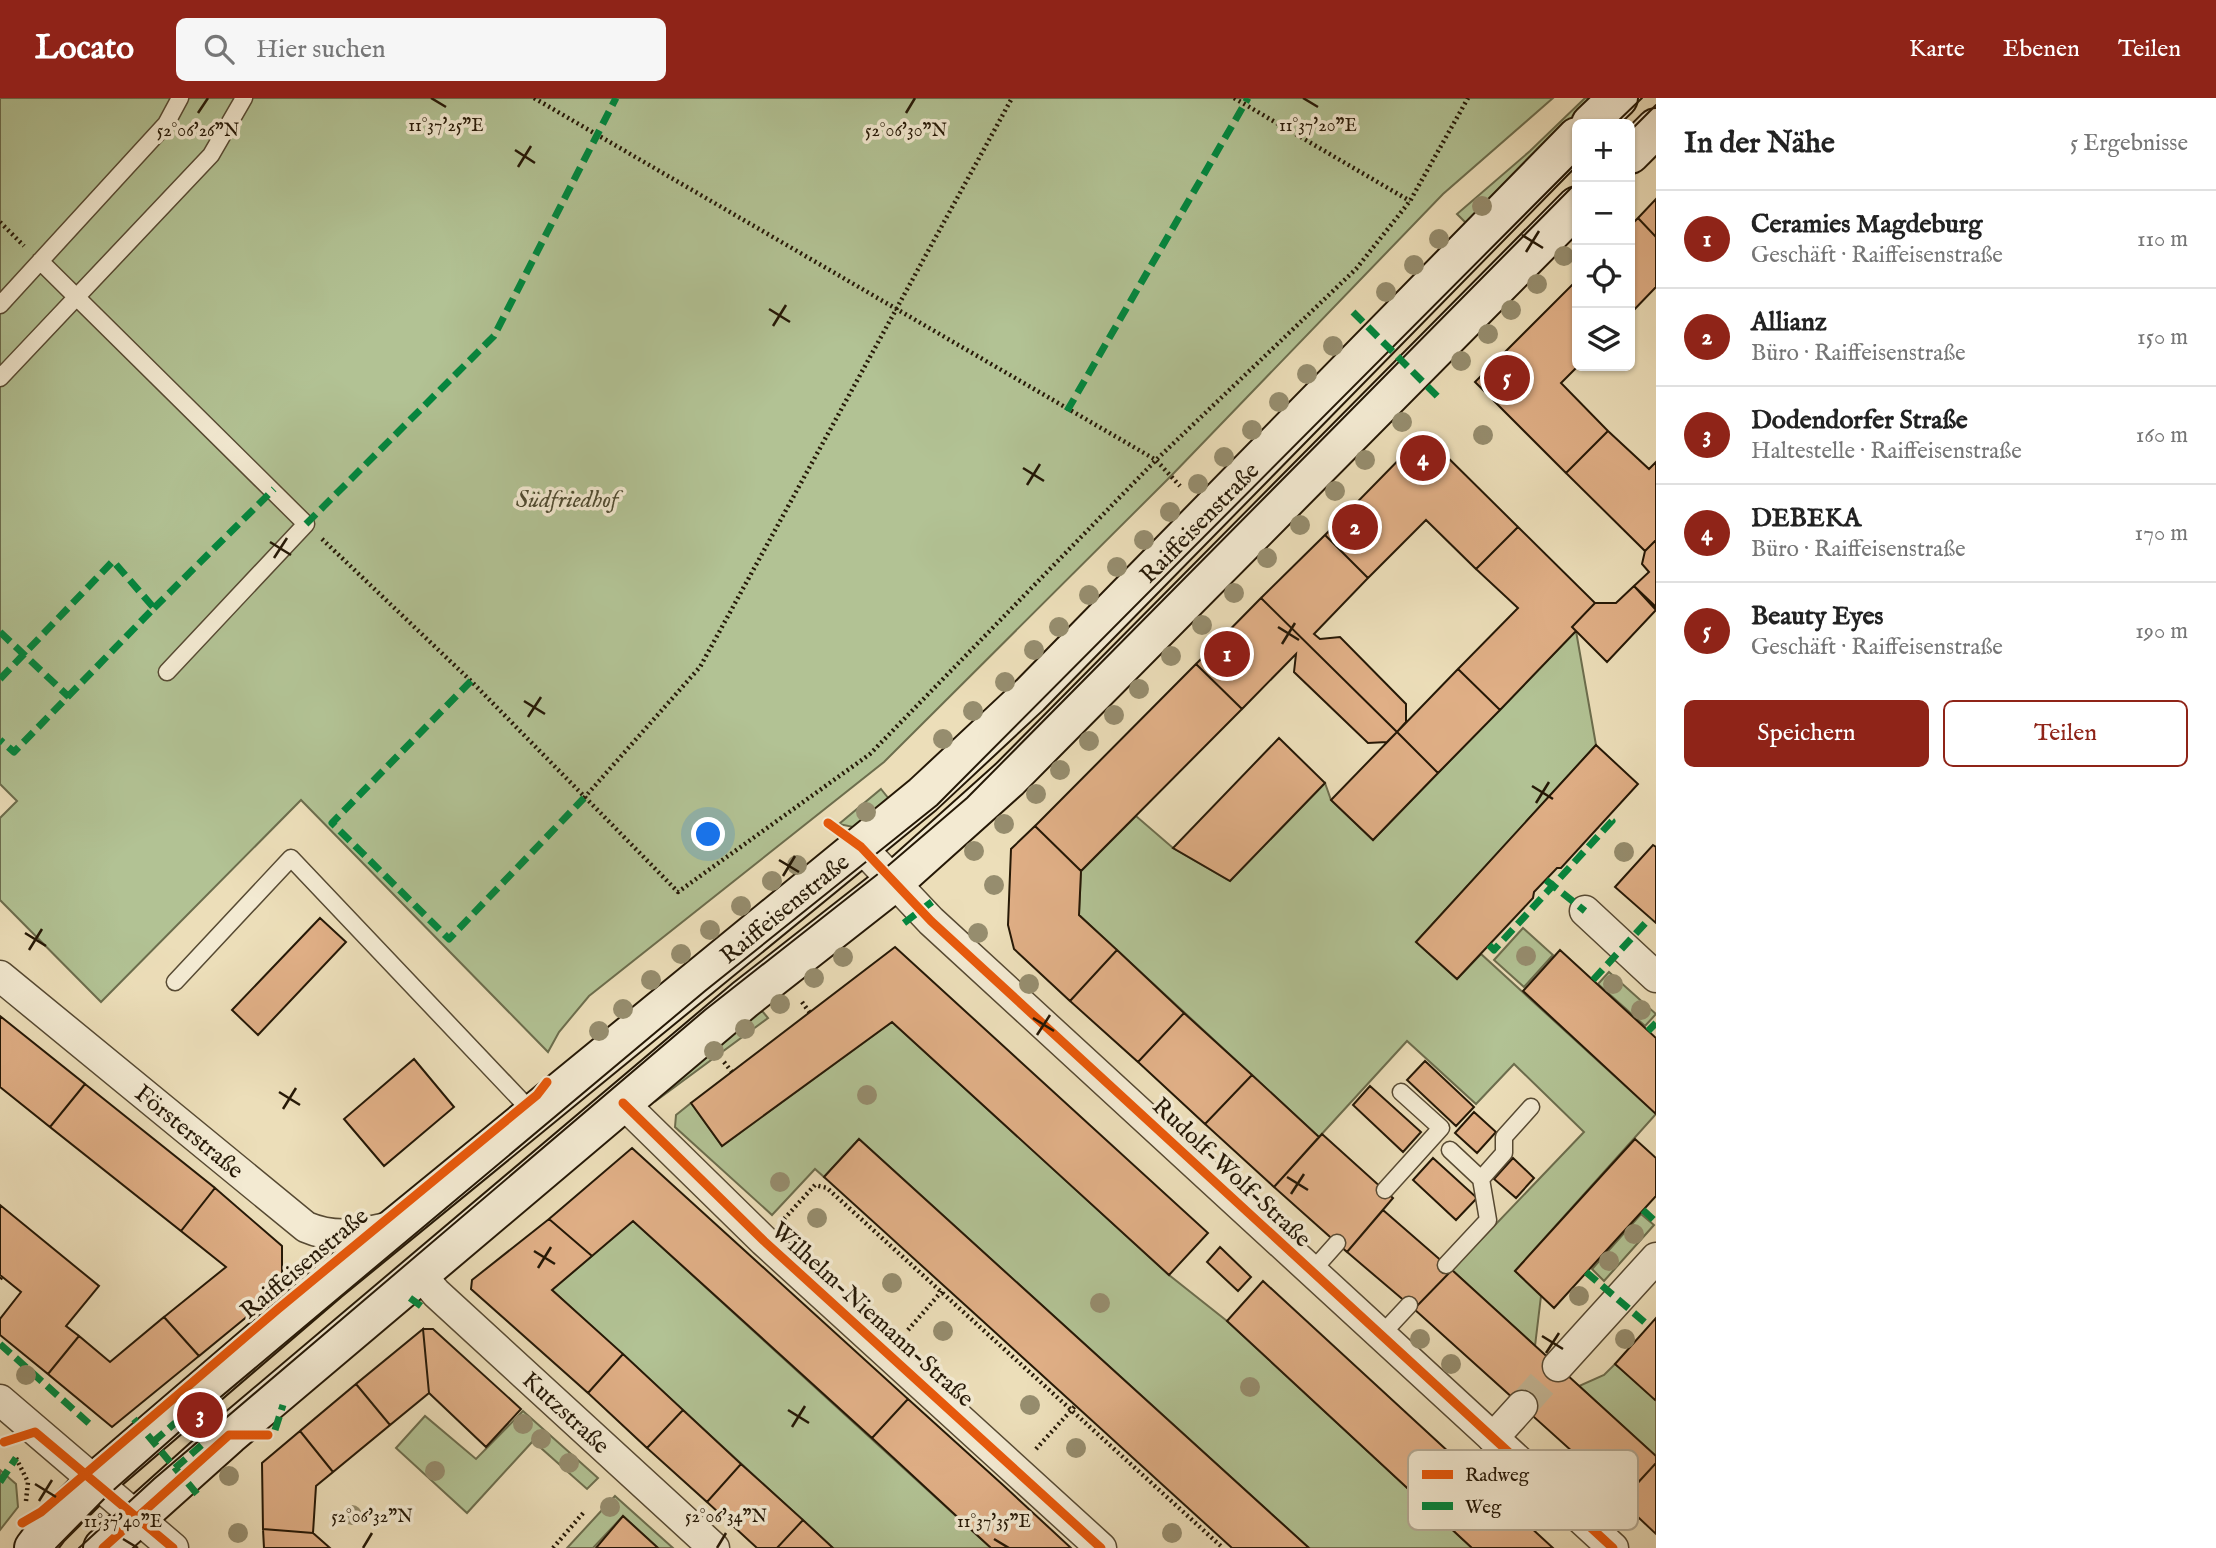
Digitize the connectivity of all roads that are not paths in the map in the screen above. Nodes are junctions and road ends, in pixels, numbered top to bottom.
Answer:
1 (180, 98) edge
2 (244, 98) edge
3 (1618, 98) edge
4 (1596, 119) edge
5 (1656, 128) edge
6 (1572, 143) edge
7 (1635, 149) edge
8 (1572, 211) edge
9 (40, 261) junction
10 (78, 296) junction
11 (0, 305) edge
12 (0, 377) edge
13 (167, 672) dead end
14 (861, 847) junction
15 (894, 882) junction
16 (1584, 911) dead end
17 (0, 976) edge
18 (1656, 976) edge
19 (175, 982) dead end
20 (1401, 1092) dead end
21 (623, 1103) junction
22 (1531, 1107) dead end
23 (533, 1113) junction
24 (1450, 1150) dead end
25 (465, 1168) junction
26 (1481, 1179) junction
27 (1385, 1191) dead end
28 (398, 1224) junction
29 (1337, 1243) dead end
30 (1656, 1258) edge
31 (1446, 1265) dead end
32 (1312, 1271) junction
33 (421, 1275) junction
34 (1409, 1305) dead end
35 (1381, 1335) junction
36 (1558, 1366) tunnel mouth
37 (0, 1400) edge
38 (1522, 1406) tunnel mouth
39 (1493, 1437) junction
40 (1507, 1450) edge
41 (114, 1499) junction
42 (1594, 1530) edge
43 (34, 1548) edge
44 (103, 1548) edge
45 (173, 1548) edge
46 (714, 1548) edge
47 (1101, 1548) edge
48 (1613, 1548) edge

1 - 9 lane
2 - 10 lane
3 - 4 main road
5 - 7 main road
6 - 14 main road, Raiffeisenstraße
8 - 15 main road, Raiffeisenstraße
9 - 10 lane
9 - 11 lane
10 - 12 lane
10 - 13 lane
14 - 15 street, Rudolf-Wolf-Straße
14 - 23 main road, Raiffeisenstraße
15 - 21 main road, Raiffeisenstraße
15 - 32 street, Rudolf-Wolf-Straße
16 - 18 street
17 - 28 street, Försterstraße
19 - 23 lane
20 - 27 lane
21 - 33 main road, Raiffeisenstraße
21 - 47 street, Wilhelm-Niemann-Straße
22 - 26 lane
23 - 25 main road, Raiffeisenstraße
24 - 26 lane
25 - 28 main road, Raiffeisenstraße
25 - 41 main road
26 - 31 lane
28 - 41 main road, Raiffeisenstraße
29 - 32 lane
30 - 36 street
32 - 35 street, Rudolf-Wolf-Straße
33 - 41 main road, Raiffeisenstraße
33 - 46 street, Kutzstraße
34 - 35 lane
35 - 39 street, Rudolf-Wolf-Straße
37 - 41 street
38 - 39 street
39 - 40 street, Rudolf-Wolf-Straße
41 - 43 main road
41 - 44 main road
41 - 45 street
42 - 48 street, Rudolf-Wolf-Straße

